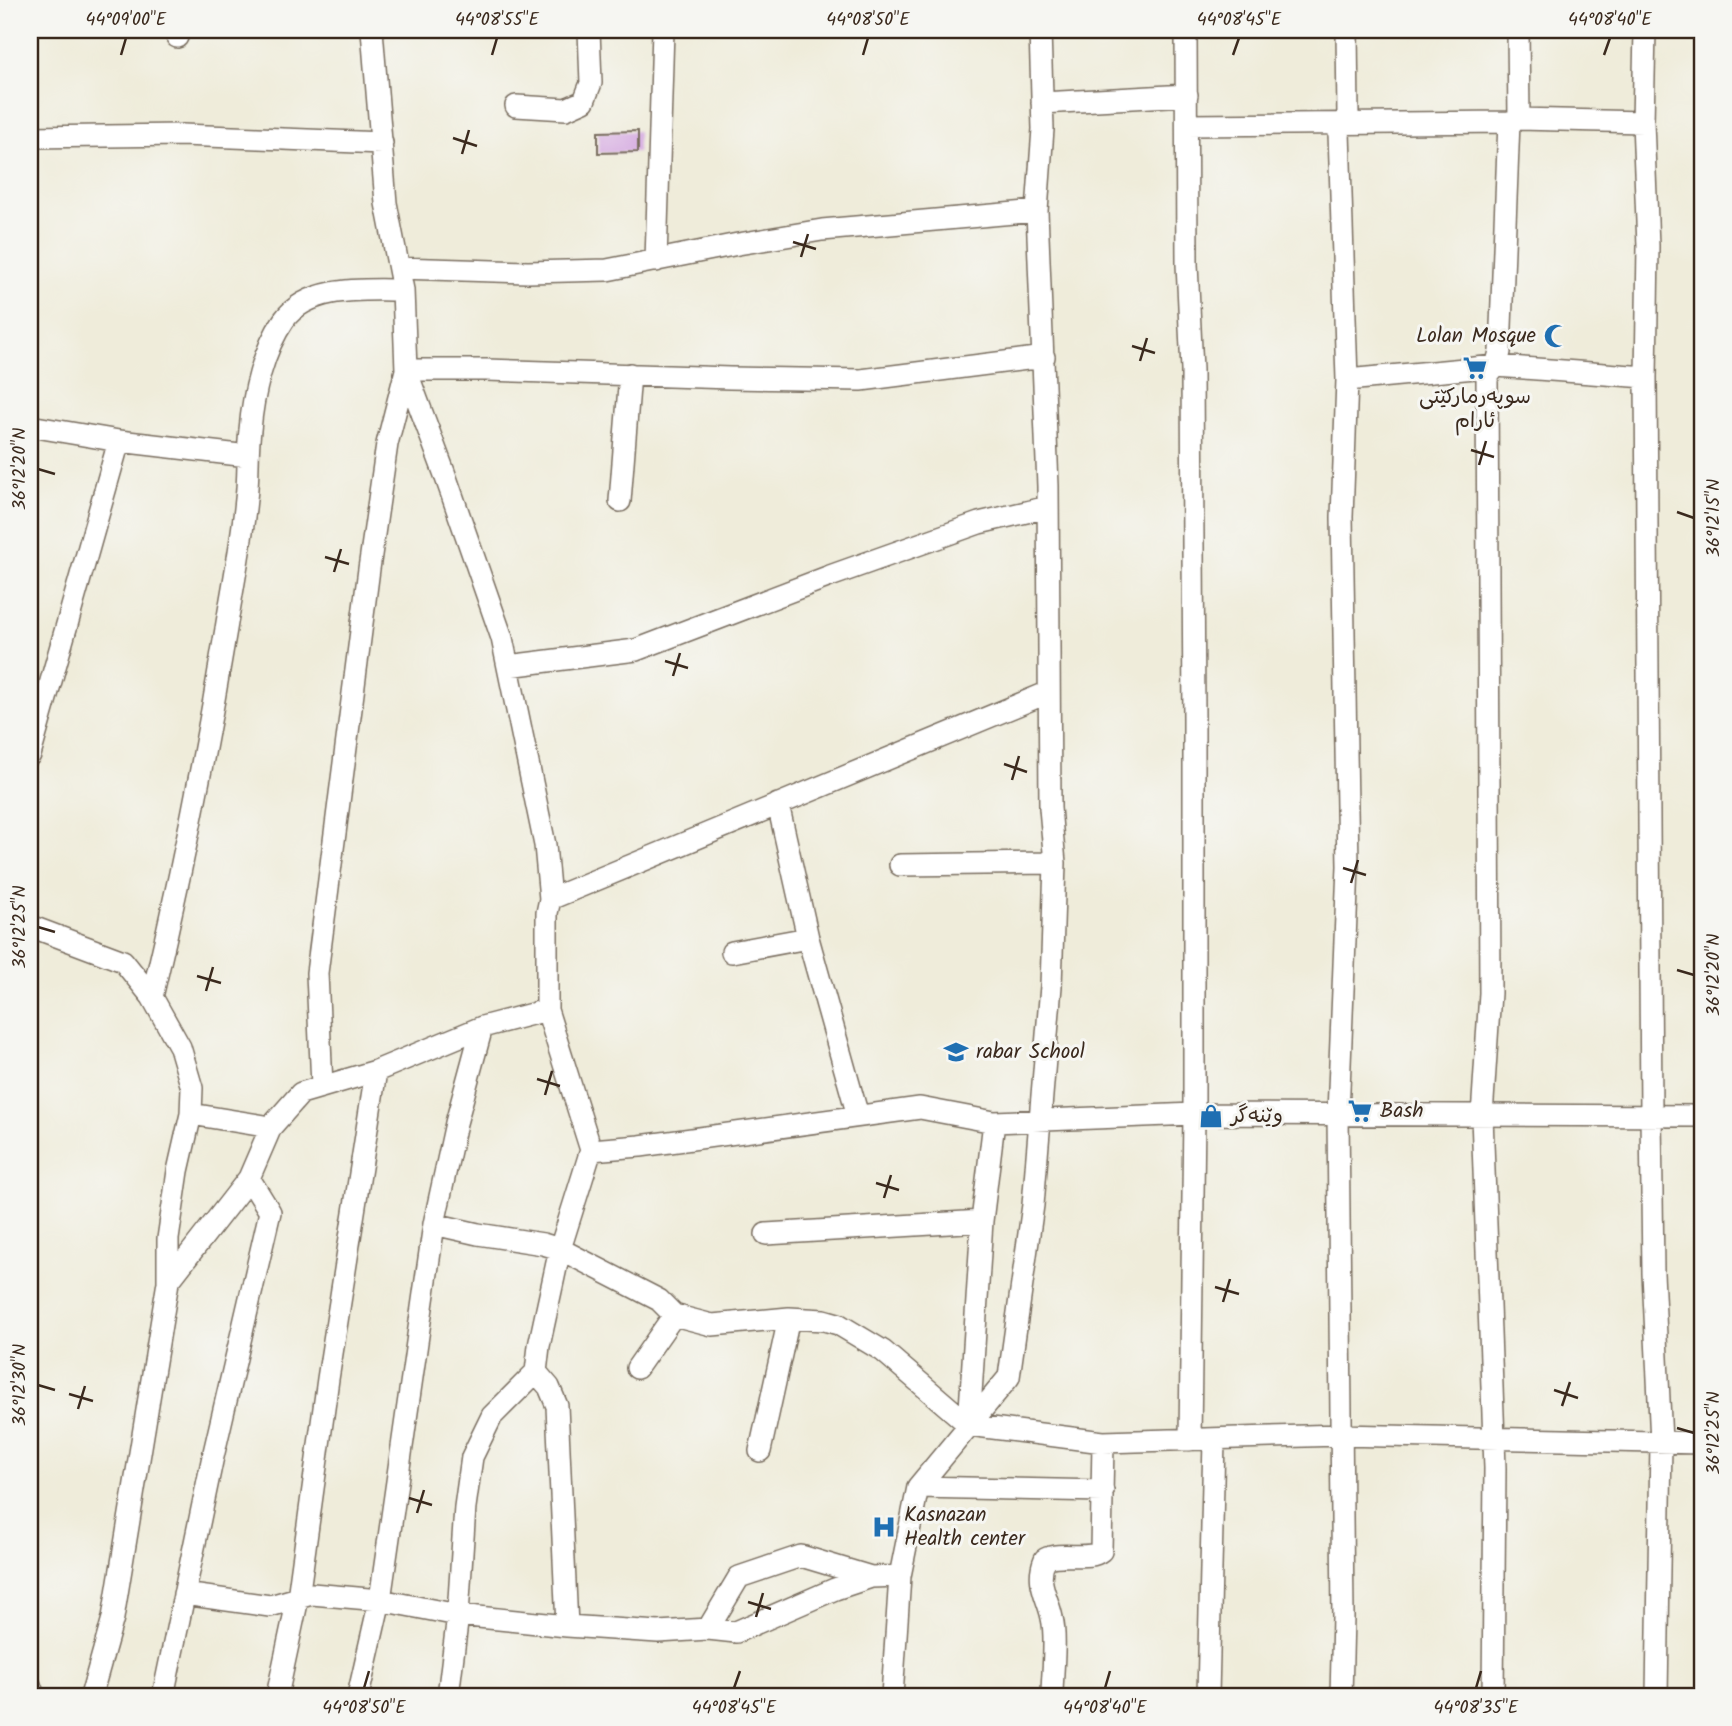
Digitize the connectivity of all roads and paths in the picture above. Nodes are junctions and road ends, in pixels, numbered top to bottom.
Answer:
1 (372, 30) edge
2 (589, 30) edge
3 (663, 30) edge
4 (1040, 30) edge
5 (1186, 30) edge
6 (1347, 30) edge
7 (1518, 30) edge
8 (1645, 30) edge
9 (1187, 95) junction
10 (1042, 103) junction
11 (516, 106) dead end
12 (1514, 120) junction
13 (1643, 122) junction
14 (1344, 124) junction
15 (1187, 125) junction
16 (30, 137) edge
17 (382, 143) junction
18 (1037, 211) junction
19 (656, 261) junction
20 (399, 268) junction
21 (402, 290) junction
22 (1044, 357) junction
23 (1496, 366) junction
24 (406, 370) junction
25 (630, 374) junction
26 (1646, 377) junction
27 (1347, 380) junction
28 (30, 426) edge
29 (119, 441) junction
30 (248, 456) junction
31 (620, 501) dead end
32 (1048, 507) junction
33 (508, 666) junction
34 (1049, 692) junction
35 (30, 755) edge
36 (778, 804) junction
37 (1055, 863) junction
38 (900, 865) dead end
39 (550, 899) junction
40 (30, 926) edge
41 (808, 938) junction
42 (732, 952) dead end
43 (152, 997) junction
44 (547, 1010) junction
45 (482, 1027) junction
46 (376, 1071) junction
47 (322, 1086) junction
48 (191, 1114) junction
49 (1194, 1114) junction
50 (1339, 1114) junction
51 (1651, 1115) junction
52 (858, 1116) junction
53 (1482, 1116) junction
54 (1702, 1116) edge
55 (1039, 1119) junction
56 (994, 1122) junction
57 (271, 1127) junction
58 (591, 1150) junction
59 (249, 1178) junction
60 (982, 1221) junction
61 (434, 1224) junction
62 (766, 1234) dead end
63 (559, 1249) junction
64 (167, 1282) junction
65 (674, 1315) junction
66 (789, 1318) junction
67 (637, 1368) dead end
68 (536, 1372) junction
69 (968, 1425) junction
70 (1340, 1434) junction
71 (1493, 1437) junction
72 (1191, 1440) junction
73 (1214, 1440) junction
74 (1103, 1442) junction
75 (1661, 1442) junction
76 (1702, 1443) edge
77 (760, 1451) dead end
78 (918, 1487) junction
79 (1103, 1491) junction
80 (900, 1576) junction
81 (871, 1577) junction
82 (184, 1594) junction
83 (298, 1598) junction
84 (380, 1600) junction
85 (458, 1615) junction
86 (567, 1626) junction
87 (708, 1629) junction
88 (30, 1685) edge
89 (34, 1696) edge
90 (91, 1696) edge
91 (163, 1696) edge
92 (277, 1696) edge
93 (358, 1696) edge
94 (448, 1696) edge
95 (892, 1696) edge
96 (1052, 1696) edge
97 (1208, 1696) edge
98 (1341, 1696) edge
99 (1493, 1696) edge
100 (1657, 1696) edge

1 - 17 street
2 - 11 street
3 - 19 street
4 - 10 street
5 - 9 street
6 - 14 street
7 - 12 street
8 - 13 street
9 - 10 street
9 - 15 street
10 - 18 street
12 - 13 street
12 - 14 street
12 - 23 street
13 - 26 street
14 - 15 street
14 - 27 street
15 - 49 street
16 - 17 street
17 - 20 street
18 - 19 street
18 - 22 street
19 - 20 street
20 - 21 street
21 - 24 street
21 - 30 street
22 - 25 street
22 - 32 street
23 - 26 street
23 - 27 street
23 - 53 street
24 - 25 street
24 - 33 street
24 - 47 street
25 - 31 street
26 - 51 street
27 - 50 street
28 - 29 street
29 - 30 street
29 - 35 street
30 - 43 street
32 - 33 street
32 - 34 street
33 - 39 street
34 - 36 street
34 - 37 street
36 - 39 street
36 - 41 street
37 - 38 street
37 - 55 street
39 - 44 street
40 - 43 street
41 - 42 street
41 - 52 street
43 - 48 street
44 - 45 street
44 - 58 street
45 - 46 street
45 - 61 street
46 - 47 street
46 - 83 street
47 - 57 street
48 - 57 street
48 - 64 street
49 - 50 street
49 - 55 street
49 - 72 street
50 - 53 street
50 - 70 street
51 - 53 street
51 - 54 street
51 - 75 street
52 - 56 street
52 - 58 street
53 - 71 street
55 - 56 street
55 - 69 street
56 - 60 street
57 - 59 street
58 - 63 street
59 - 64 street
59 - 82 street
60 - 62 street
60 - 69 street
61 - 63 street
61 - 84 street
63 - 65 street
63 - 68 street
64 - 90 street
65 - 66 street
65 - 67 street
66 - 69 street
66 - 77 street
68 - 85 street
68 - 86 street
69 - 74 street
69 - 78 street
70 - 71 street
70 - 73 street
70 - 98 street
71 - 75 street
71 - 99 street
72 - 73 street
72 - 74 street
73 - 97 street
74 - 79 street
75 - 76 street
75 - 100 street
78 - 79 street
78 - 80 street
79 - 96 street
80 - 81 street
80 - 95 street
81 - 87 street
81 - 87 street
82 - 83 street
82 - 91 street
83 - 84 street
83 - 92 street
84 - 85 street
84 - 93 street
85 - 86 street
85 - 94 street
86 - 87 street
88 - 89 street

